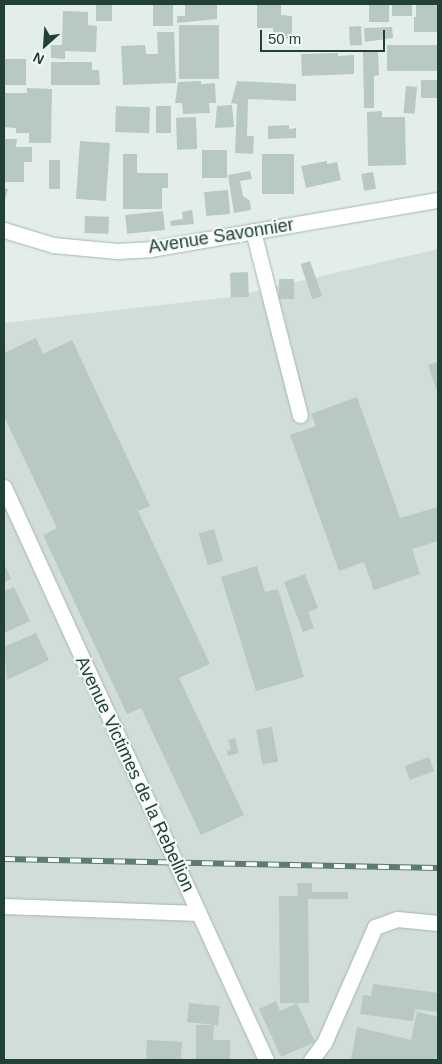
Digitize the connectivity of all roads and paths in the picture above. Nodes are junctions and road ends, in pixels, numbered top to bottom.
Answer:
1 (438, 200) edge
2 (4, 230) edge
3 (253, 231) junction
4 (300, 415) dead end
5 (4, 487) edge
6 (9, 514) edge
7 (4, 906) edge
8 (198, 913) junction
9 (438, 923) edge
10 (266, 1060) edge
11 (311, 1060) edge

1 - 3 street, Avenue Savonnier
2 - 3 street, Avenue Savonnier
3 - 4 street
5 - 6 street, Avenue Victimes de la Rebellion
6 - 8 street, Avenue Victimes de la Rebellion
7 - 8 street
8 - 10 street, Avenue Victimes de la Rebellion
9 - 11 street

